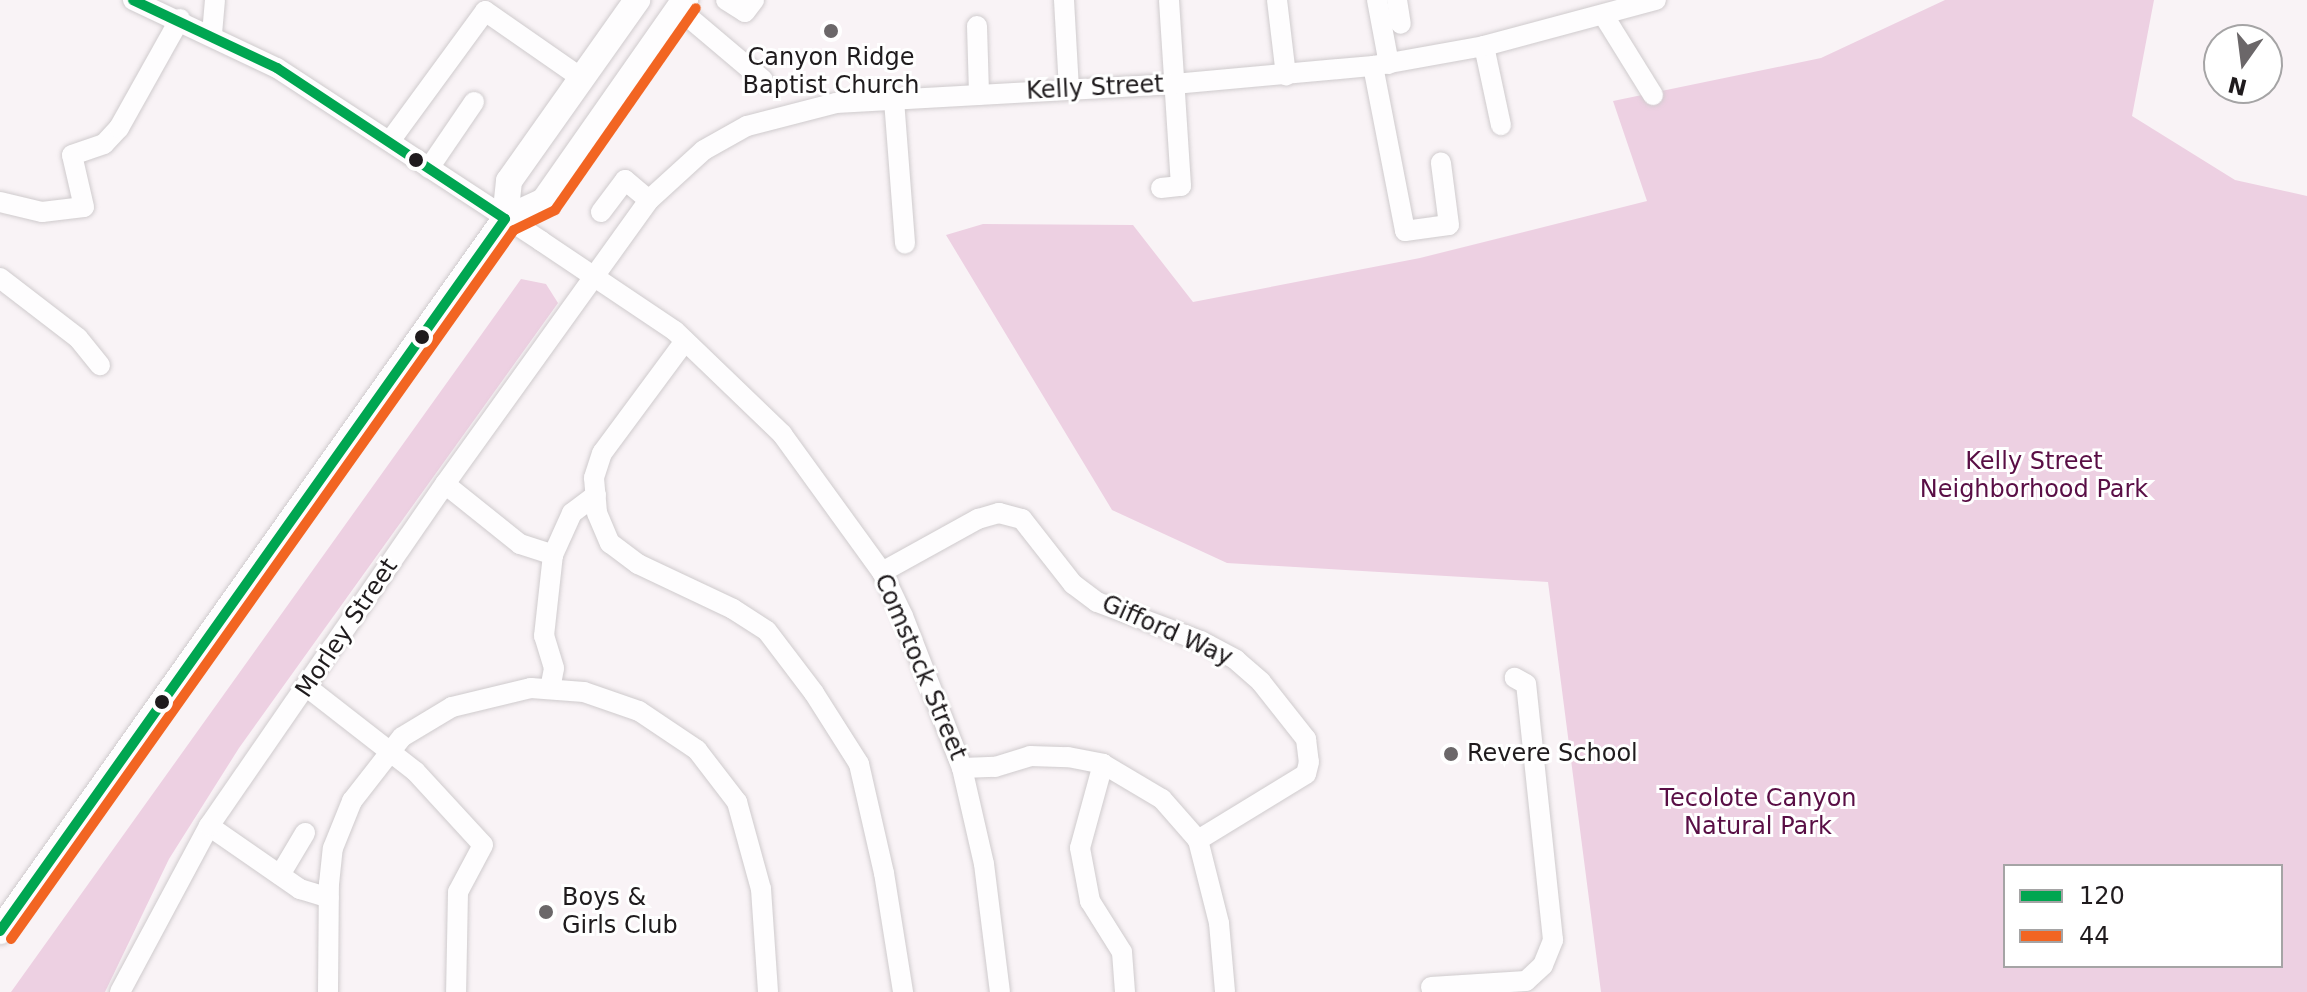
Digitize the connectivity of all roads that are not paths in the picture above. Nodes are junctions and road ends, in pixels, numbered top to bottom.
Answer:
1 (133, 0) edge
2 (215, 0) edge
3 (637, 0) edge
4 (726, 0) edge
5 (754, 0) edge
6 (1064, 0) edge
7 (1169, 0) edge
8 (1277, 0) edge
9 (1377, 0) edge
10 (1397, 0) edge
11 (1656, 0) edge
12 (682, 4) edge
13 (1604, 16) junction
14 (180, 19) junction
15 (1401, 24) dead end
16 (977, 26) dead end
17 (212, 34) junction
18 (1484, 46) junction
19 (1381, 65) junction
20 (1286, 75) junction
21 (580, 77) junction
22 (763, 80) dead end
23 (1174, 84) junction
24 (1069, 90) junction
25 (979, 95) junction
26 (1653, 95) dead end
27 (894, 100) junction
28 (474, 102) dead end
29 (1501, 125) dead end
30 (390, 141) junction
31 (1441, 163) dead end
32 (429, 168) junction
33 (1161, 188) dead end
34 (649, 200) junction
35 (0, 202) edge
36 (601, 212) dead end
37 (505, 219) junction
38 (905, 244) dead end
39 (594, 277) junction
40 (0, 278) edge
41 (685, 341) junction
42 (100, 365) dead end
43 (445, 484) junction
44 (596, 495) junction
45 (553, 555) junction
46 (882, 572) junction
47 (1515, 678) dead end
48 (307, 687) junction
49 (540, 688) junction
50 (390, 751) junction
51 (1103, 764) junction
52 (962, 768) junction
53 (209, 826) junction
54 (305, 833) dead end
55 (1198, 840) junction
56 (280, 875) junction
57 (329, 898) junction
58 (0, 931) edge
59 (1431, 987) dead end
60 (120, 992) edge
61 (328, 992) edge
62 (456, 992) edge
63 (768, 992) edge
64 (903, 992) edge
65 (1000, 992) edge
66 (1125, 992) edge
67 (1225, 992) edge

1 - 14 street, Comstock Street
2 - 17 street
3 - 21 main road
4 - 5 street
6 - 24 street
7 - 23 street
8 - 20 street
9 - 19 street
10 - 15 street
11 - 13 street, Kelly Street
12 - 22 street
12 - 37 main road
13 - 18 street, Kelly Street
13 - 26 street
14 - 17 street, Comstock Street
14 - 35 street
16 - 25 street
17 - 30 street, Comstock Street
18 - 19 street, Kelly Street
18 - 29 street
19 - 20 street, Kelly Street
19 - 31 street
20 - 23 street, Kelly Street
21 - 30 street
21 - 37 main road
23 - 24 street, Kelly Street
23 - 33 street
24 - 25 street, Kelly Street
25 - 27 street, Kelly Street
27 - 34 street, Kelly Street
27 - 38 street
28 - 32 street
30 - 32 street, Comstock Street
32 - 37 street, Comstock Street
34 - 36 street
34 - 39 street, Kelly Street
37 - 39 street, Comstock Street
37 - 58 main road
39 - 41 street, Comstock Street
39 - 43 street, Morley Street
40 - 42 street
41 - 44 street
41 - 46 street, Comstock Street
43 - 45 street
43 - 48 street, Morley Street
44 - 45 street
44 - 64 street
45 - 49 street
46 - 52 street, Comstock Street
46 - 55 street, Gifford Way
47 - 59 street
48 - 50 street
48 - 53 street, Morley Street
49 - 50 street
49 - 63 street
50 - 57 street
50 - 62 street
51 - 52 street
51 - 55 street
51 - 66 street
52 - 65 street, Comstock Street
53 - 56 street
53 - 60 street, Morley Street
54 - 56 street
55 - 67 street
56 - 57 street
57 - 61 street

